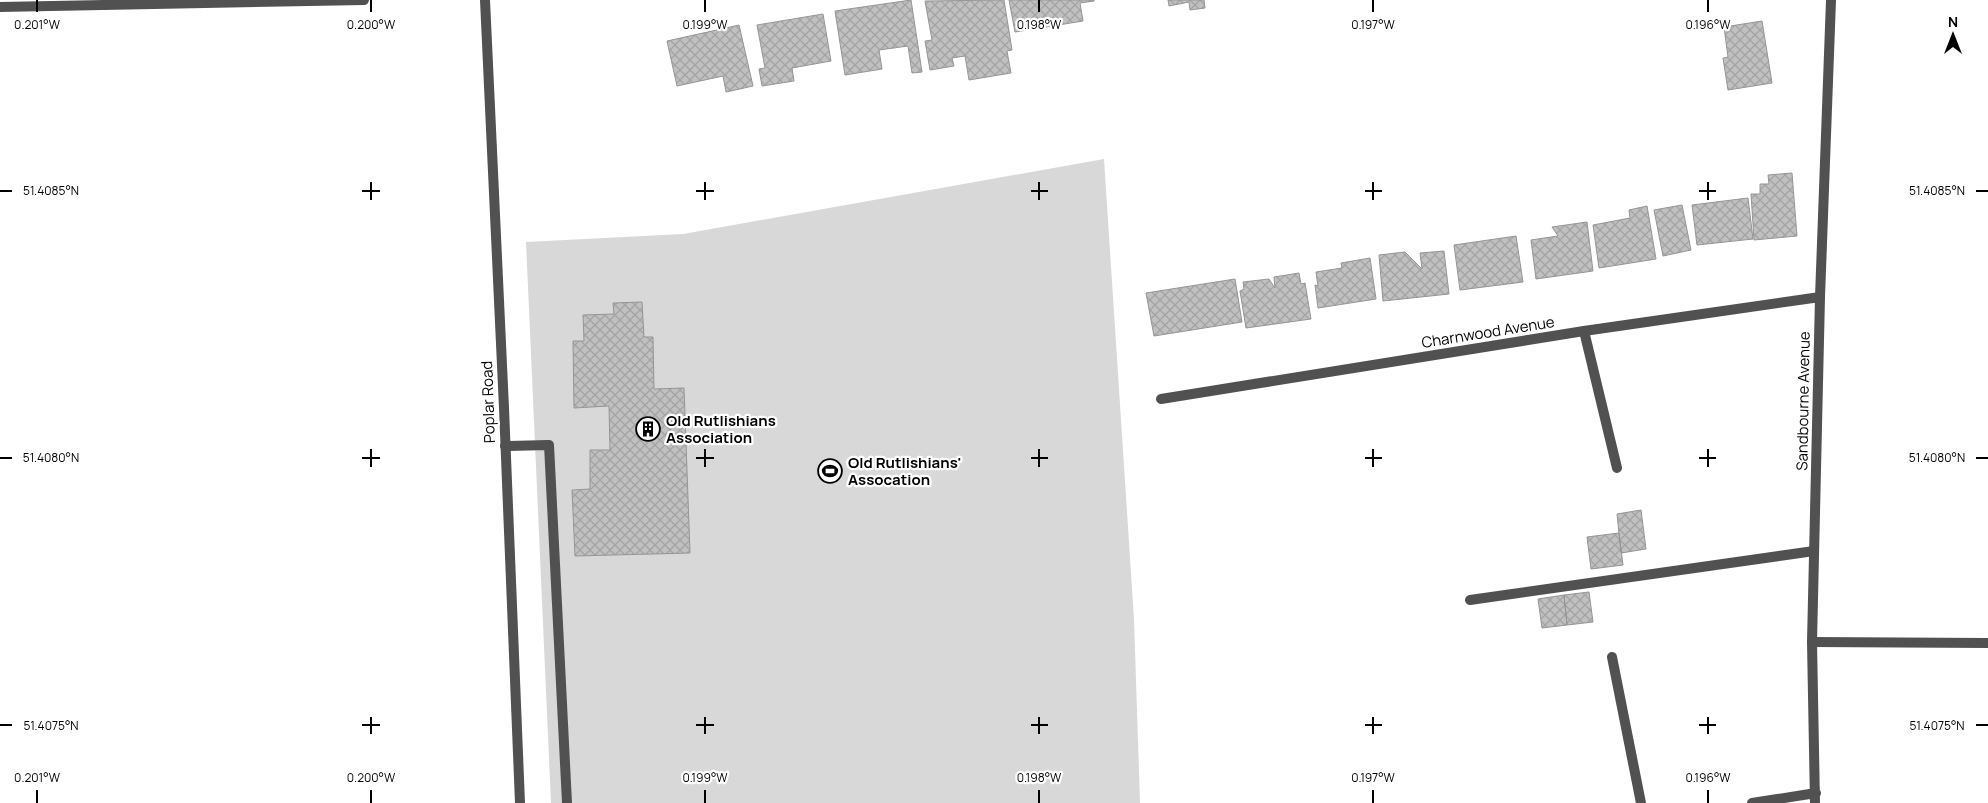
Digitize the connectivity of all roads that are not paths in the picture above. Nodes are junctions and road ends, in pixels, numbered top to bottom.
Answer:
1 (364, 0) edge
2 (485, 0) edge
3 (1831, 0) edge
4 (0, 7) edge
5 (1820, 297) junction
6 (1584, 332) junction
7 (1161, 399) dead end
8 (505, 446) junction
9 (1617, 468) dead end
10 (1814, 550) junction
11 (1470, 600) dead end
12 (1812, 642) junction
13 (1988, 643) edge
14 (1612, 657) dead end
15 (1816, 798) edge
16 (520, 803) edge
17 (567, 803) edge
18 (1641, 803) edge
19 (1752, 803) edge

1 - 4 street
2 - 8 street, Poplar Road
3 - 5 street, Sandbourne Avenue
5 - 6 street, Charnwood Avenue
5 - 10 street, Sandbourne Avenue
6 - 7 street, Charnwood Avenue
6 - 9 street
8 - 16 street, Poplar Road
8 - 17 street
10 - 11 street
10 - 12 street, Sandbourne Avenue
12 - 13 street
12 - 15 street, Sandbourne Avenue
14 - 18 street
15 - 19 street

